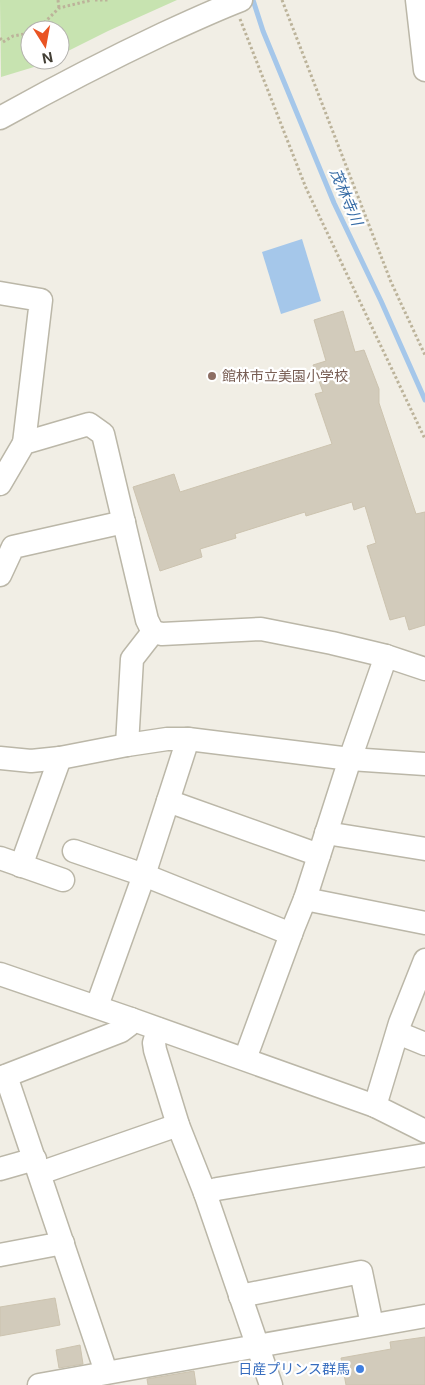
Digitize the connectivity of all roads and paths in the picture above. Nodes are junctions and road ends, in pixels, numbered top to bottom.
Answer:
1 (58, 0) edge
2 (94, 0) edge
3 (109, 0) edge
4 (282, 0) edge
5 (417, 0) edge
6 (238, 1) edge
7 (59, 8) junction
8 (47, 20) edge
9 (20, 35) edge
10 (0, 38) edge
11 (425, 70) edge
12 (0, 118) edge
13 (0, 293) edge
14 (425, 355) edge
15 (425, 439) edge
16 (24, 443) junction
17 (0, 484) edge
18 (124, 522) junction
19 (0, 575) edge
20 (153, 632) junction
21 (386, 656) junction
22 (425, 669) edge
23 (188, 739) junction
24 (127, 745) junction
25 (0, 758) edge
26 (60, 758) junction
27 (350, 759) junction
28 (425, 764) edge
29 (168, 801) junction
30 (326, 833) junction
31 (425, 850) edge
32 (74, 851) dead end
33 (319, 854) junction
34 (0, 858) edge
35 (22, 866) junction
36 (144, 875) junction
37 (63, 880) dead end
38 (305, 899) junction
39 (425, 923) edge
40 (291, 934) junction
41 (425, 960) edge
42 (0, 974) edge
43 (97, 1006) junction
44 (131, 1019) junction
45 (158, 1029) junction
46 (398, 1033) junction
47 (425, 1044) edge
48 (245, 1059) junction
49 (3, 1077) edge
50 (375, 1106) junction
51 (178, 1125) junction
52 (425, 1131) edge
53 (425, 1154) edge
54 (37, 1166) junction
55 (0, 1169) edge
56 (204, 1193) junction
57 (63, 1243) junction
58 (0, 1255) edge
59 (240, 1296) junction
60 (425, 1316) edge
61 (372, 1325) junction
62 (257, 1346) junction
63 (104, 1373) junction
64 (39, 1385) edge
65 (270, 1385) edge

1 - 7 path
2 - 3 path
2 - 7 path
4 - 14 path
5 - 11 street
6 - 12 street
6 - 15 path
7 - 8 path
9 - 10 path
13 - 16 street
16 - 17 street
16 - 18 street
18 - 19 street
18 - 20 street
20 - 21 street
20 - 24 street
21 - 22 street
21 - 27 street
23 - 24 street
23 - 27 street
23 - 29 street
24 - 26 street
25 - 26 street
26 - 35 street
27 - 28 street
27 - 30 street
29 - 33 street
29 - 36 street
30 - 31 street
30 - 33 street
32 - 36 street
33 - 38 street
34 - 35 street
35 - 37 street
36 - 40 street
36 - 43 street
38 - 39 street
38 - 40 street
40 - 48 street
41 - 46 street
42 - 43 street
43 - 44 street
44 - 45 street
44 - 49 street
45 - 48 street
45 - 51 street
46 - 47 street
46 - 50 street
48 - 50 street
49 - 54 street
50 - 52 street
51 - 54 street
51 - 56 street
53 - 56 street
54 - 55 street
54 - 57 street
56 - 59 street
57 - 58 street
57 - 63 street
59 - 61 street
59 - 62 street
60 - 61 street
61 - 62 street
62 - 63 street
62 - 65 street
63 - 64 street

